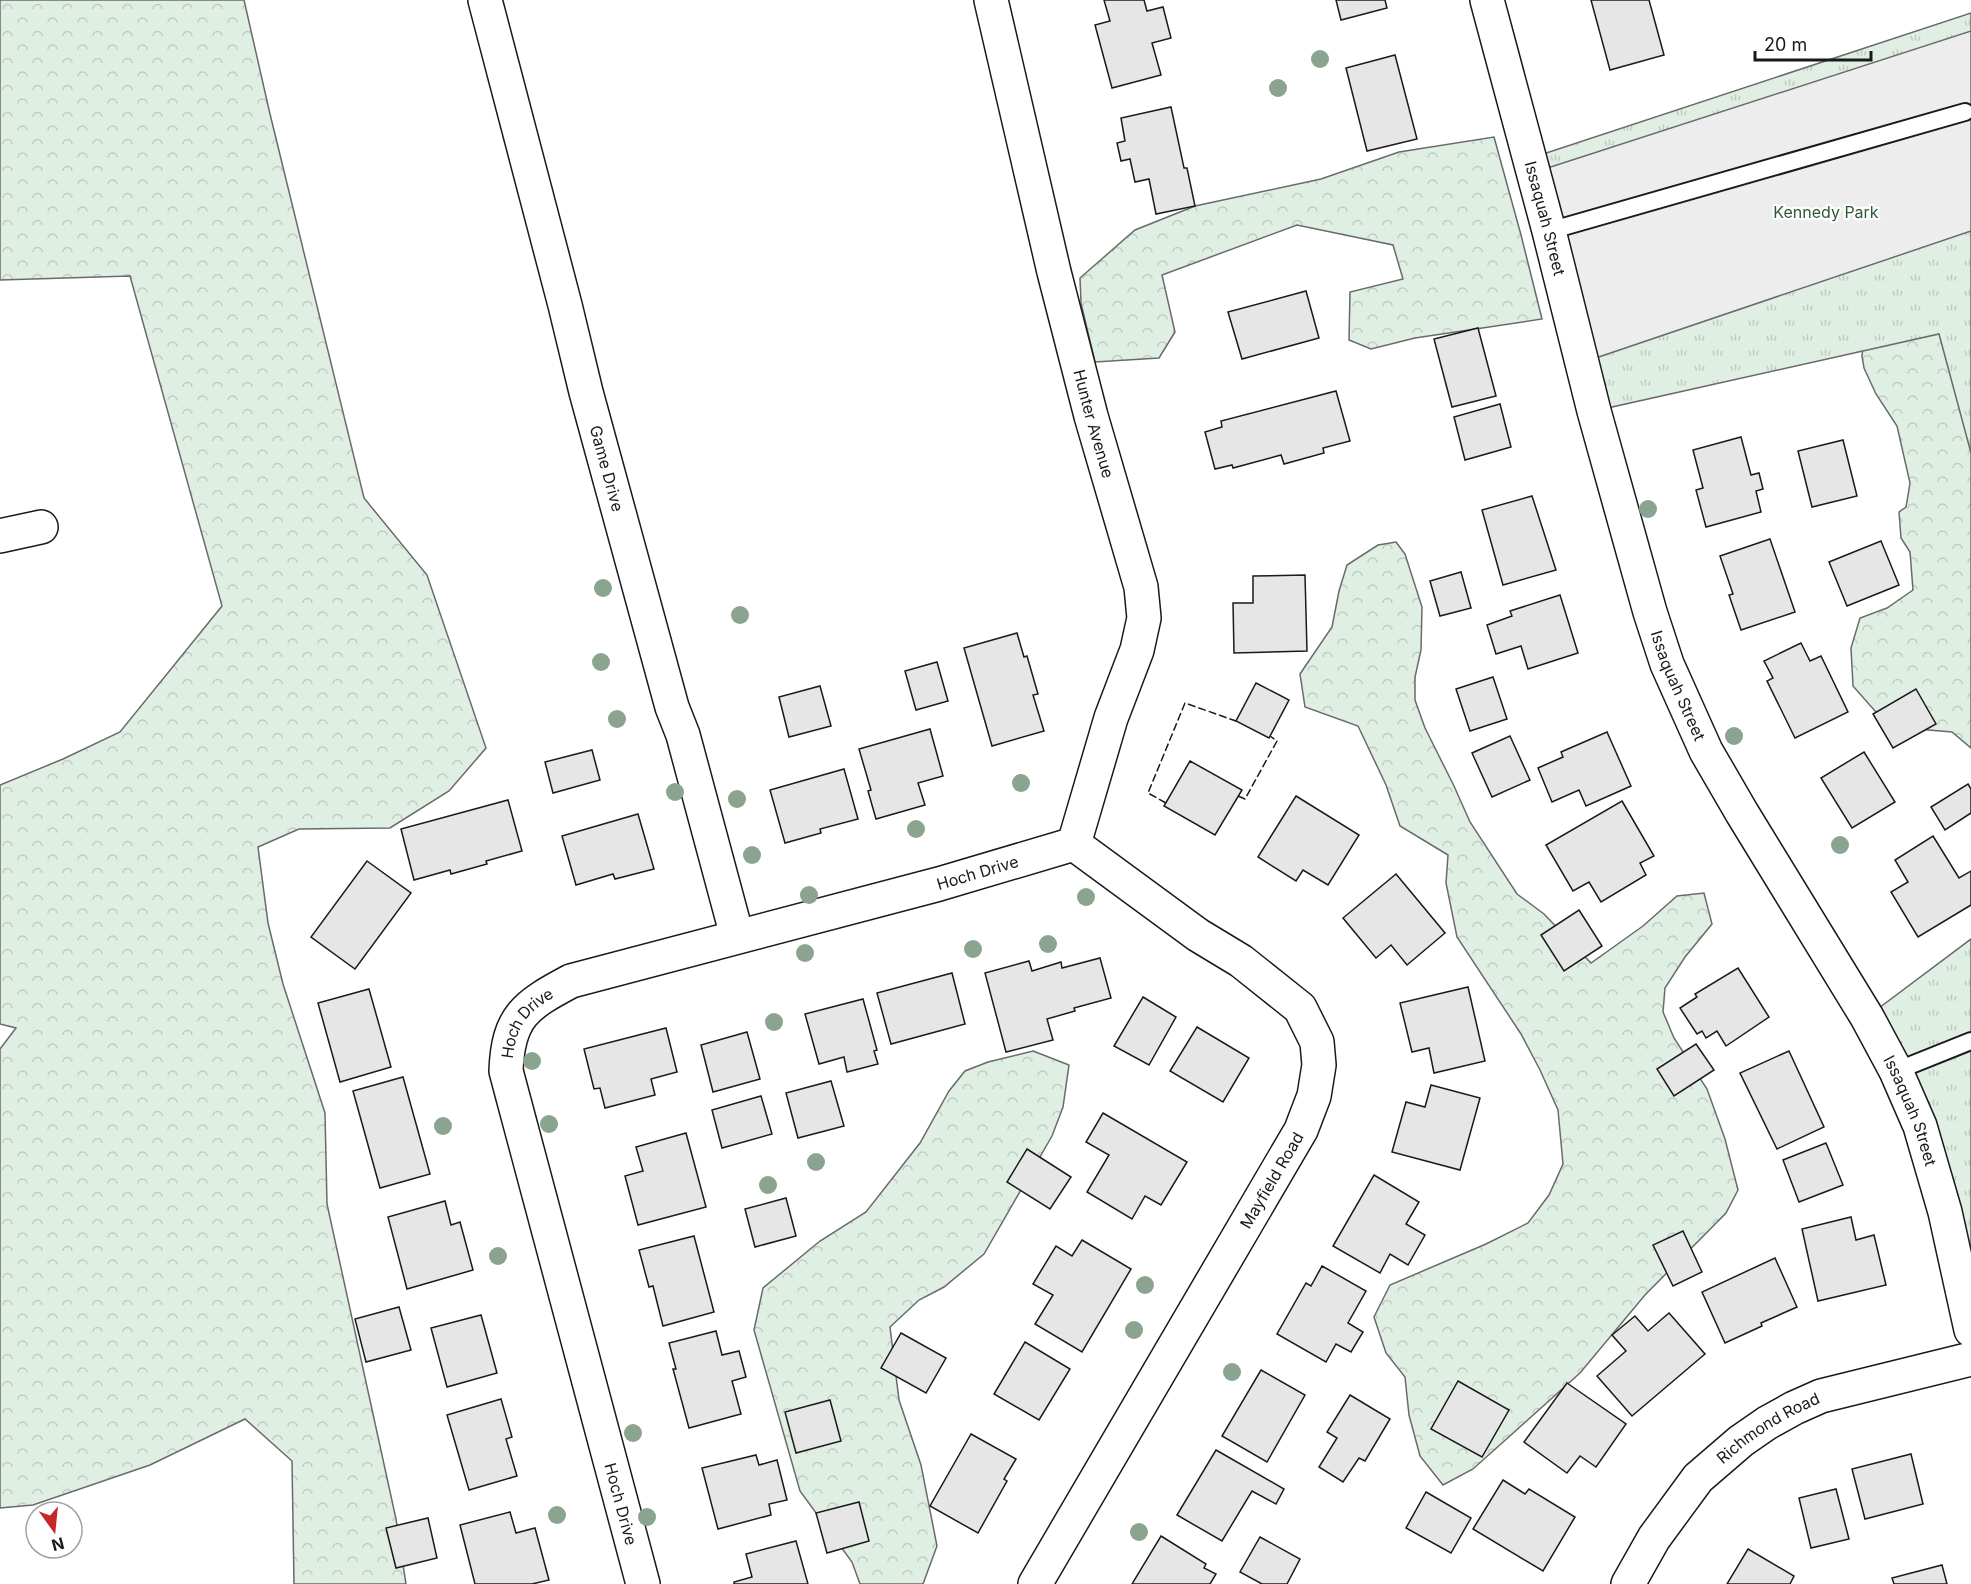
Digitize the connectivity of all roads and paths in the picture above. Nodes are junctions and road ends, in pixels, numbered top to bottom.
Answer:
1 (485, 0) edge
2 (991, 0) edge
3 (1487, 0) edge
4 (1965, 112) dead end
5 (1549, 231) junction
6 (41, 527) dead end
7 (0, 536) edge
8 (1074, 844) junction
9 (737, 936) junction
10 (1971, 1041) edge
11 (1896, 1071) junction
12 (1971, 1330) edge
13 (1971, 1359) edge
14 (643, 1584) edge
15 (1035, 1584) edge
16 (1628, 1584) edge

1 - 9 street, Game Drive
2 - 8 street, Hunter Avenue
3 - 5 street, Issaquah Street
4 - 5 lane
5 - 11 street, Issaquah Street
6 - 7 street
8 - 9 street, Hoch Drive
8 - 15 street, Mayfield Road
9 - 14 street, Hoch Drive
10 - 11 lane
11 - 12 street, Issaquah Street
13 - 16 street, Richmond Road

